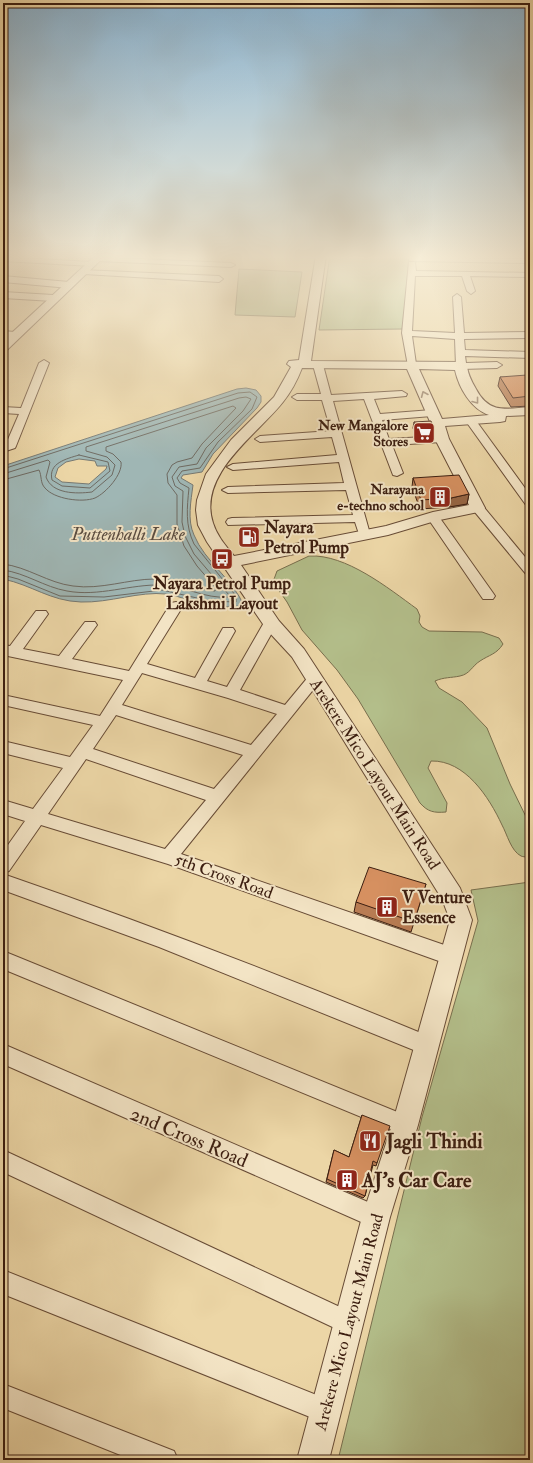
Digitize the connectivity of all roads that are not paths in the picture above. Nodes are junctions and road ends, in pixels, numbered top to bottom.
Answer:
1 (26, 323) edge
2 (302, 323) edge
3 (306, 323) edge
4 (408, 323) edge
5 (458, 323) edge
6 (407, 333) junction
7 (3, 334) edge
8 (15, 334) junction
9 (530, 334) edge
10 (459, 336) junction
11 (3, 347) edge
12 (530, 355) edge
13 (460, 360) junction
14 (44, 363) dead end
15 (411, 364) junction
16 (297, 365) junction
17 (318, 365) junction
18 (497, 365) dead end
19 (402, 394) dead end
20 (368, 396) junction
21 (297, 398) dead end
22 (327, 398) junction
23 (3, 410) edge
24 (26, 411) junction
25 (530, 411) edge
26 (376, 417) junction
27 (494, 417) junction
28 (530, 417) edge
29 (435, 418) junction
30 (470, 420) junction
31 (337, 434) junction
32 (260, 439) dead end
33 (442, 439) junction
34 (385, 442) junction
35 (3, 449) edge
36 (343, 458) junction
37 (233, 467) dead end
38 (397, 473) dead end
39 (350, 486) junction
40 (228, 490) dead end
41 (530, 503) edge
42 (478, 508) junction
43 (434, 517) junction
44 (359, 518) junction
45 (232, 522) dead end
46 (364, 534) junction
47 (231, 562) junction
48 (530, 571) edge
49 (488, 596) dead end
50 (176, 606) dead end
51 (41, 614) dead end
52 (271, 622) junction
53 (90, 625) dead end
54 (228, 631) dead end
55 (8, 651) edge
56 (62, 662) junction
57 (136, 672) junction
58 (314, 680) junction
59 (199, 684) junction
60 (231, 692) junction
61 (3, 700) edge
62 (113, 708) junction
63 (287, 712) junction
64 (103, 722) junction
65 (3, 747) edge
66 (254, 752) junction
67 (78, 758) junction
68 (217, 797) junction
69 (3, 807) edge
70 (36, 816) junction
71 (168, 857) junction
72 (3, 866) edge
73 (3, 882) edge
74 (450, 956) junction
75 (3, 960) edge
76 (426, 1045) junction
77 (3, 1054) edge
78 (404, 1125) junction
79 (3, 1161) edge
80 (376, 1217) junction
81 (3, 1282) edge
82 (349, 1323) junction
83 (3, 1396) edge
84 (325, 1411) junction
85 (165, 1460) edge
86 (313, 1460) edge

1 - 8 street
2 - 16 street
3 - 16 street
4 - 6 street
5 - 10 street
6 - 10 street
6 - 15 street
7 - 8 street
8 - 11 street
9 - 10 street
10 - 13 street
12 - 13 street
13 - 15 street
13 - 18 street
13 -> 27 street
14 - 24 street
15 - 17 street
29 -> 15 street
16 - 17 street
16 - 47 street, Arekere Mico Layout Main Road
17 - 22 street
19 - 20 street
20 - 22 street
20 - 26 street
21 - 22 street
22 - 31 street
23 - 24 street
24 - 35 street
25 - 27 street
26 - 29 street
26 - 34 street
27 - 28 street
27 - 30 street
29 - 30 street
29 - 33 street
30 - 41 street
31 - 32 street
31 - 36 street
33 - 34 street
33 - 42 street
34 - 38 street
36 - 37 street
36 - 39 street
39 - 40 street
39 - 44 street
42 - 43 street
42 - 48 street
43 - 46 street
43 - 49 street
44 - 45 street
44 - 46 street
46 - 47 street
47 - 52 street, Arekere Mico Layout Main Road
50 - 57 street
51 - 55 street
52 - 58 street, Arekere Mico Layout Main Road
52 - 60 street
53 - 56 street
54 - 59 street
55 - 56 street
56 - 57 street
57 - 59 street
57 - 62 street
58 - 63 street, 5th Cross Road
58 - 74 street, Arekere Mico Layout Main Road
59 - 60 street
60 - 63 street
61 - 64 street
62 - 64 street
62 - 66 street
63 - 66 street, 5th Cross Road
64 - 67 street
65 - 67 street
66 - 68 street, 5th Cross Road
67 - 68 street
67 - 70 street
68 - 71 street, 5th Cross Road
69 - 70 street
70 - 71 street
70 - 72 street
71 - 74 street, 5th Cross Road
73 - 76 street
74 - 76 street, Arekere Mico Layout Main Road
75 - 78 street
76 - 78 street, Arekere Mico Layout Main Road
77 - 80 street, 2nd Cross Road
78 - 80 street, Arekere Mico Layout Main Road
79 - 82 street
80 - 82 street, Arekere Mico Layout Main Road
81 - 84 street
82 - 84 street, Arekere Mico Layout Main Road
83 - 85 street
84 - 86 street, Arekere Mico Layout Main Road

